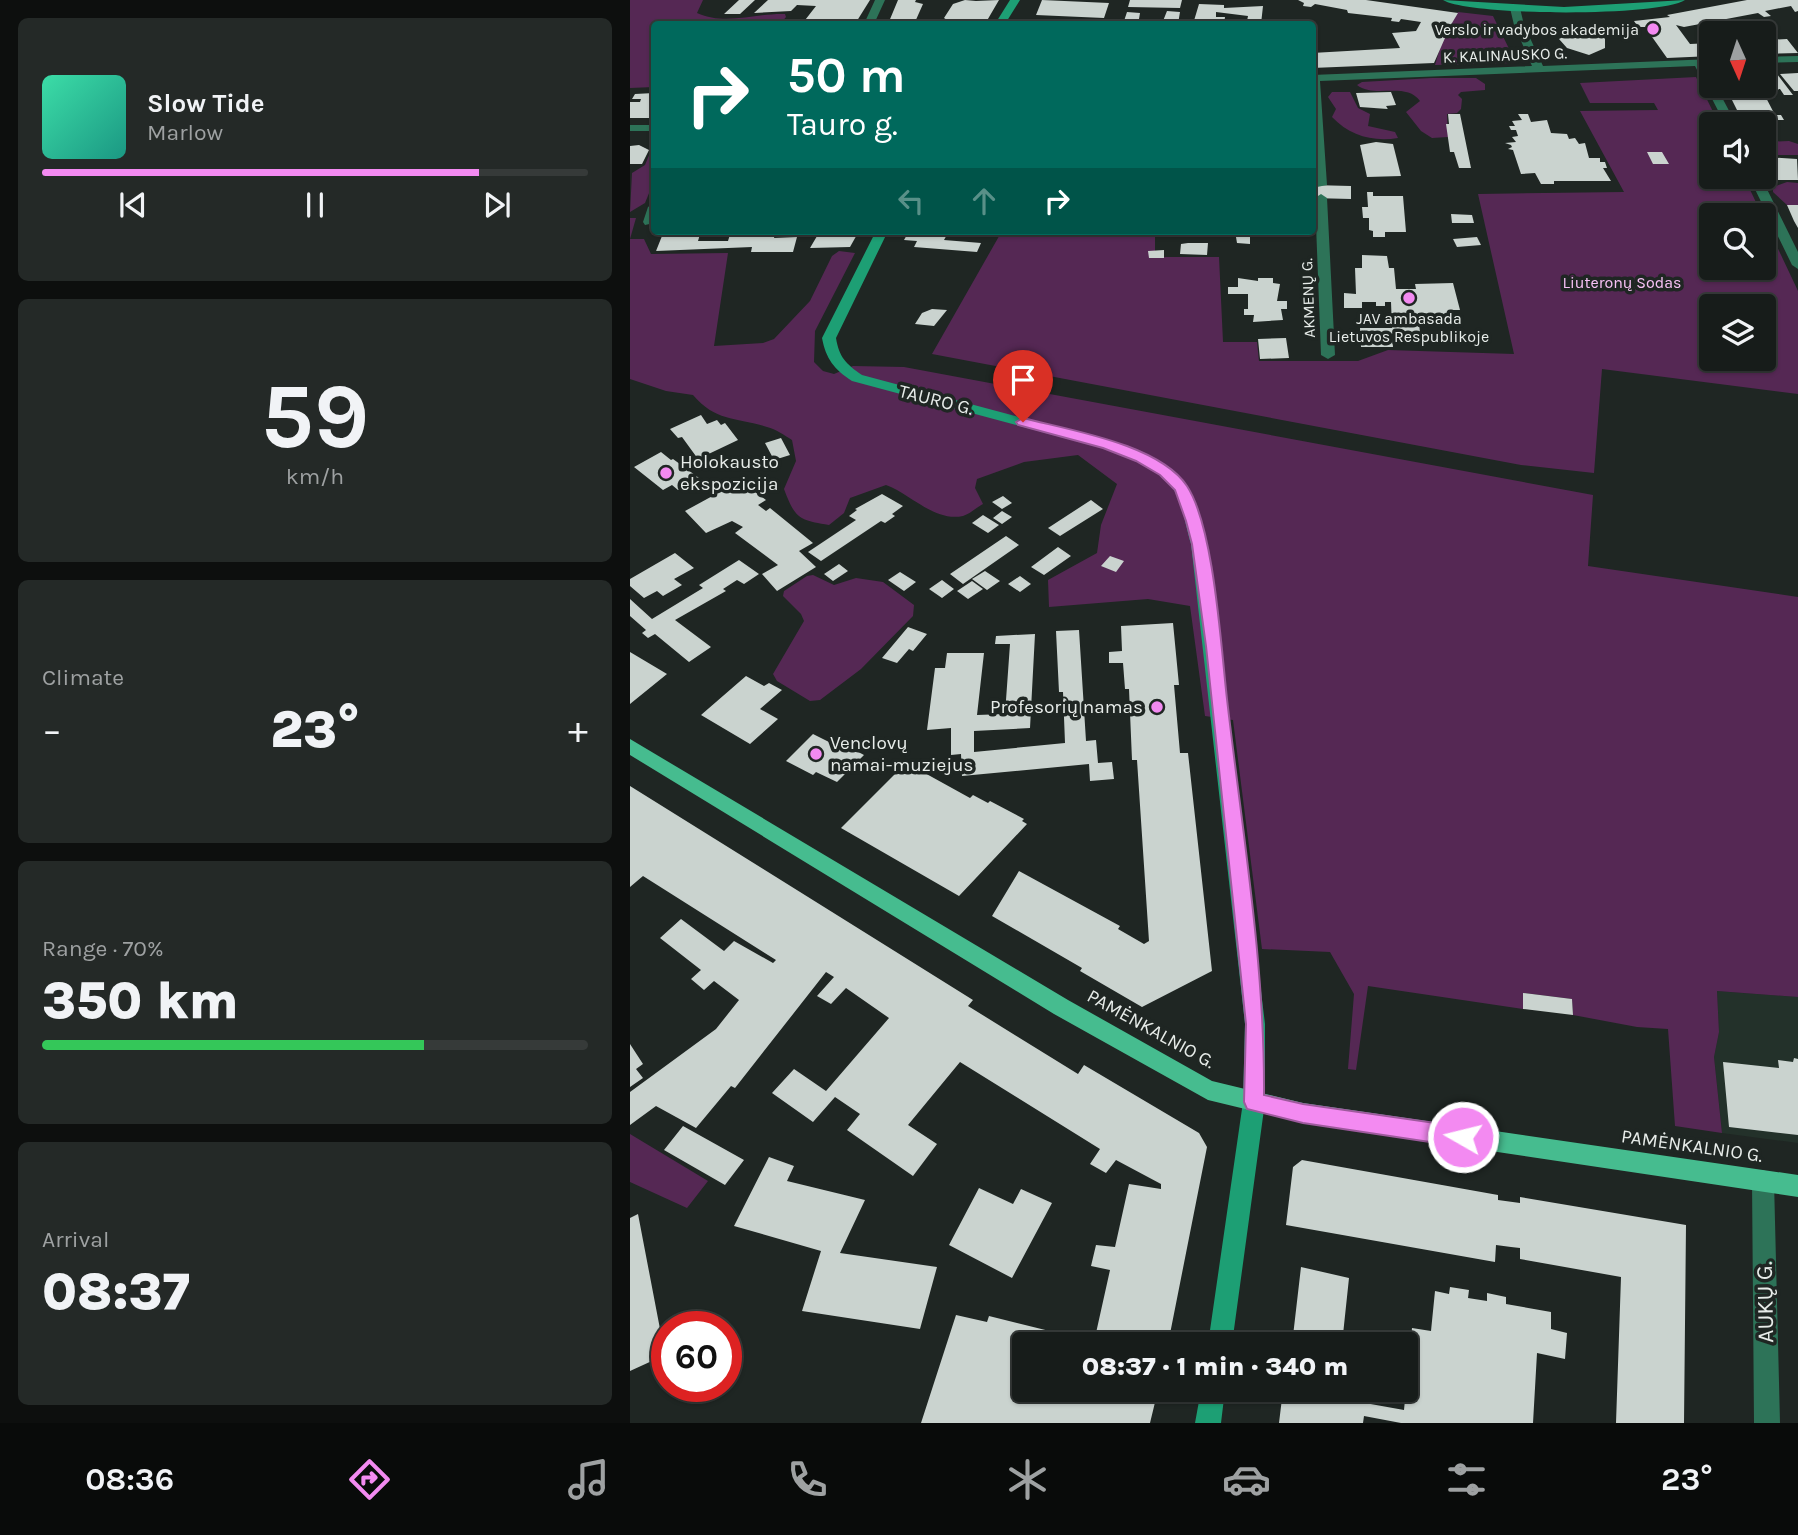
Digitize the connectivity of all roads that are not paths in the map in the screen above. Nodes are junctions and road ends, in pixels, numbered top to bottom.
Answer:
1 (880, 0) edge
2 (1016, 0) edge
3 (1448, 0) edge
4 (1680, 0) edge
5 (1515, 8) junction
6 (870, 21) edge
7 (1002, 21) edge
8 (1798, 59) edge
9 (1776, 60) edge
10 (1699, 63) edge
11 (1539, 69) junction
12 (1316, 78) edge
13 (1316, 121) edge
14 (630, 128) edge
15 (651, 128) edge
16 (1761, 189) edge
17 (651, 216) edge
18 (649, 222) dead end
19 (881, 235) edge
20 (1798, 265) edge
21 (1328, 355) dead end
22 (630, 746) edge
23 (1254, 1102) junction
24 (1763, 1181) junction
25 (1798, 1186) edge
26 (1222, 1332) edge
27 (1211, 1402) edge
28 (1208, 1423) edge
29 (1767, 1423) edge

1 - 6 street
2 - 7 main road
3 - 5 main road
4 - 5 main road
5 - 11 street
8 - 9 street
10 - 11 street, K. KALINAUSKO G.
11 - 12 street, K. KALINAUSKO G.
13 - 21 street, AKMENŲ G.
14 - 15 street
16 - 20 street
17 - 18 street
19 - 23 main road, TAURO G.
22 - 23 main road, PAMĖNKALNIO G.
23 - 24 main road, PAMĖNKALNIO G.
23 - 26 main road, TAURO G.
24 - 25 main road, PAMĖNKALNIO G.
24 - 29 street, AUKŲ G.
27 - 28 main road

